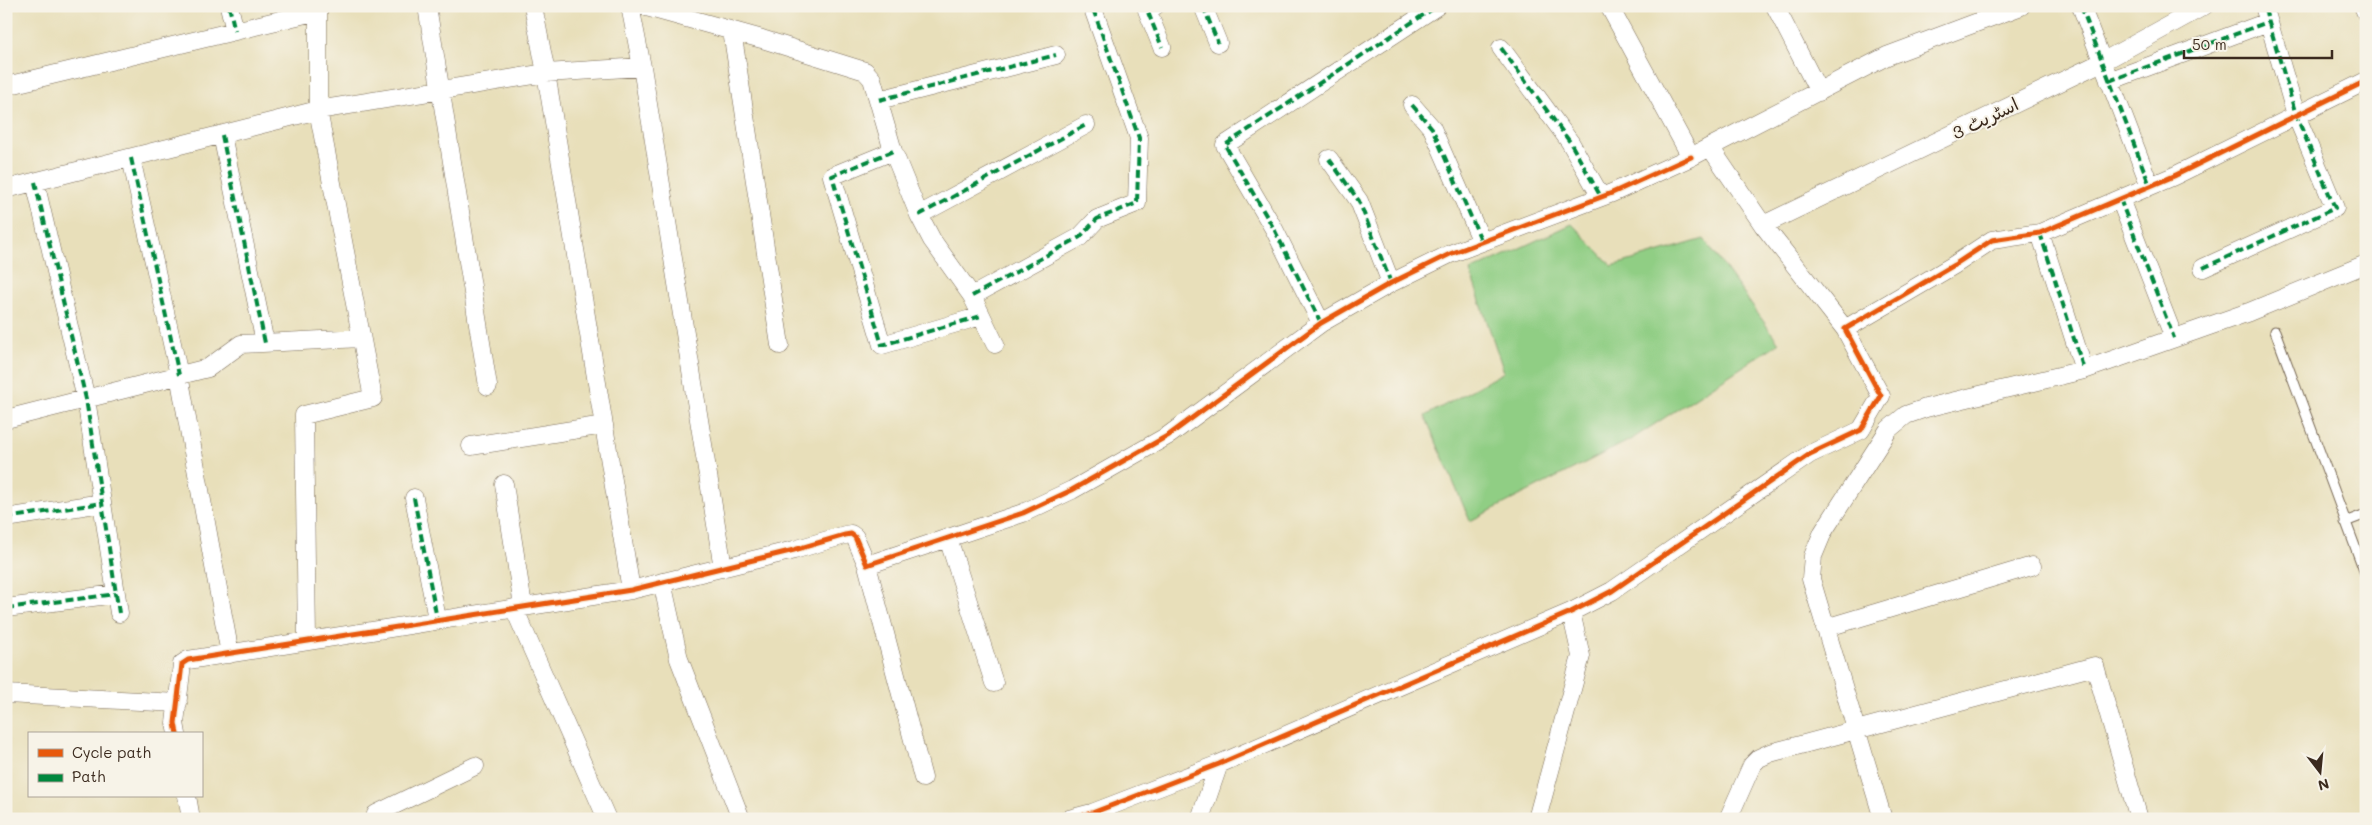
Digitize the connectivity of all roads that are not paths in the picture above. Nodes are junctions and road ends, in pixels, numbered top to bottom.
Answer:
1 (229, 6) edge
2 (427, 6) edge
3 (533, 6) edge
4 (630, 6) edge
5 (643, 6) edge
6 (1092, 6) edge
7 (1156, 6) edge
8 (1203, 6) edge
9 (1437, 6) edge
10 (1609, 6) edge
11 (1775, 6) edge
12 (2021, 6) edge
13 (2081, 6) edge
14 (2204, 6) edge
15 (2363, 6) edge
16 (319, 9) edge
17 (2366, 13) edge
18 (2266, 14) edge
19 (732, 30) junction
20 (235, 31) junction
21 (1218, 43) dead end
22 (1162, 47) dead end
23 (1501, 48) dead end
24 (1056, 55) dead end
25 (2102, 62) junction
26 (642, 66) junction
27 (546, 73) junction
28 (2109, 81) junction
29 (2366, 81) edge
30 (6, 86) edge
31 (442, 90) junction
32 (1819, 92) junction
33 (879, 100) junction
34 (1412, 105) dead end
35 (318, 110) junction
36 (2296, 115) junction
37 (1086, 125) dead end
38 (222, 135) junction
39 (1710, 147) junction
40 (893, 151) junction
41 (1691, 157) junction
42 (131, 158) junction
43 (1329, 159) dead end
44 (35, 182) junction
45 (2150, 186) junction
46 (6, 190) edge
47 (1601, 198) junction
48 (2120, 199) junction
49 (919, 215) junction
50 (1763, 226) junction
51 (2040, 233) junction
52 (1482, 242) junction
53 (2366, 264) edge
54 (2203, 268) dead end
55 (1391, 283) junction
56 (972, 296) junction
57 (981, 316) junction
58 (1321, 323) junction
59 (1845, 329) junction
60 (2275, 331) dead end
61 (361, 338) junction
62 (2174, 338) junction
63 (265, 343) junction
64 (780, 344) dead end
65 (995, 344) dead end
66 (2084, 370) junction
67 (179, 375) junction
68 (488, 386) dead end
69 (86, 399) junction
70 (6, 419) edge
71 (604, 425) junction
72 (471, 446) dead end
73 (504, 484) dead end
74 (414, 498) dead end
75 (102, 503) junction
76 (2366, 514) edge
77 (6, 518) edge
78 (2345, 522) junction
79 (948, 538) junction
80 (867, 565) junction
81 (2032, 566) dead end
82 (723, 568) junction
83 (2366, 576) edge
84 (662, 582) junction
85 (631, 590) junction
86 (116, 594) junction
87 (519, 607) junction
88 (6, 608) edge
89 (1571, 612) junction
90 (119, 613) dead end
91 (437, 619) junction
92 (1825, 628) junction
93 (307, 640) junction
94 (230, 654) junction
95 (994, 683) dead end
96 (6, 694) edge
97 (178, 703) junction
98 (1856, 729) junction
99 (177, 732) edge
100 (1219, 764) junction
101 (475, 766) dead end
102 (923, 778) dead end
103 (187, 798) edge
104 (372, 817) edge
105 (191, 819) edge
106 (607, 819) edge
107 (741, 819) edge
108 (1069, 819) edge
109 (1200, 819) edge
110 (1537, 819) edge
111 (1728, 819) edge
112 (1883, 819) edge
113 (2139, 819) edge

1 - 20 street
2 - 31 street
3 - 27 street
4 - 26 street
5 - 19 street
6 - 56 street
7 - 22 street
8 - 21 street
9 - 58 street
10 - 41 street
11 - 32 street
12 - 32 street
13 - 25 street
14 - 25 street, اسٹریٹ 3
15 - 17 street
16 - 20 street
16 - 35 street
18 - 28 street
18 - 36 street
19 - 33 street
19 - 64 street
20 - 30 street
23 - 47 street
24 - 33 street
25 - 28 street
25 - 50 street, اسٹریٹ 3
26 - 27 street
26 - 82 street
27 - 31 street
27 - 71 street
28 - 45 street
29 - 36 street
31 - 35 street
31 - 68 street
32 - 39 street
33 - 40 street
34 - 52 street
35 - 38 street
35 - 61 street
36 - 45 street
36 - 54 street
37 - 49 street
38 - 42 street
38 - 63 street
39 - 41 street
39 - 50 street
40 - 49 street
40 - 57 street
41 - 47 street
42 - 44 street
42 - 67 street
43 - 55 street
44 - 46 street
44 - 69 street
45 - 48 street
47 - 52 street
48 - 51 street
48 - 62 street
49 - 56 street
50 - 59 street
51 - 59 street
51 - 66 street
52 - 55 street
53 - 62 street
55 - 58 street
56 - 57 street
57 - 65 street
58 - 79 street
59 - 89 street
60 - 78 lane
61 - 63 street
61 - 93 street
62 - 66 street
63 - 67 street
66 - 92 street
67 - 69 street
67 - 94 street
69 - 70 street
69 - 75 street
71 - 72 street
71 - 85 street
73 - 87 street
74 - 91 street
75 - 77 street
75 - 86 street
76 - 78 lane
78 - 83 lane
79 - 80 street
79 - 95 street
80 - 82 street
80 - 102 street
81 - 92 street
82 - 84 street
84 - 85 street
84 - 107 street
85 - 87 street
86 - 88 street
86 - 90 street
87 - 91 street
87 - 106 street
89 - 100 street
89 - 110 street
91 - 93 street
92 - 98 street
93 - 94 street
94 - 97 street
96 - 97 street
97 - 99 street
98 - 111 street
98 - 112 street
98 - 113 street
100 - 108 street
100 - 109 street
101 - 104 street
103 - 105 street

